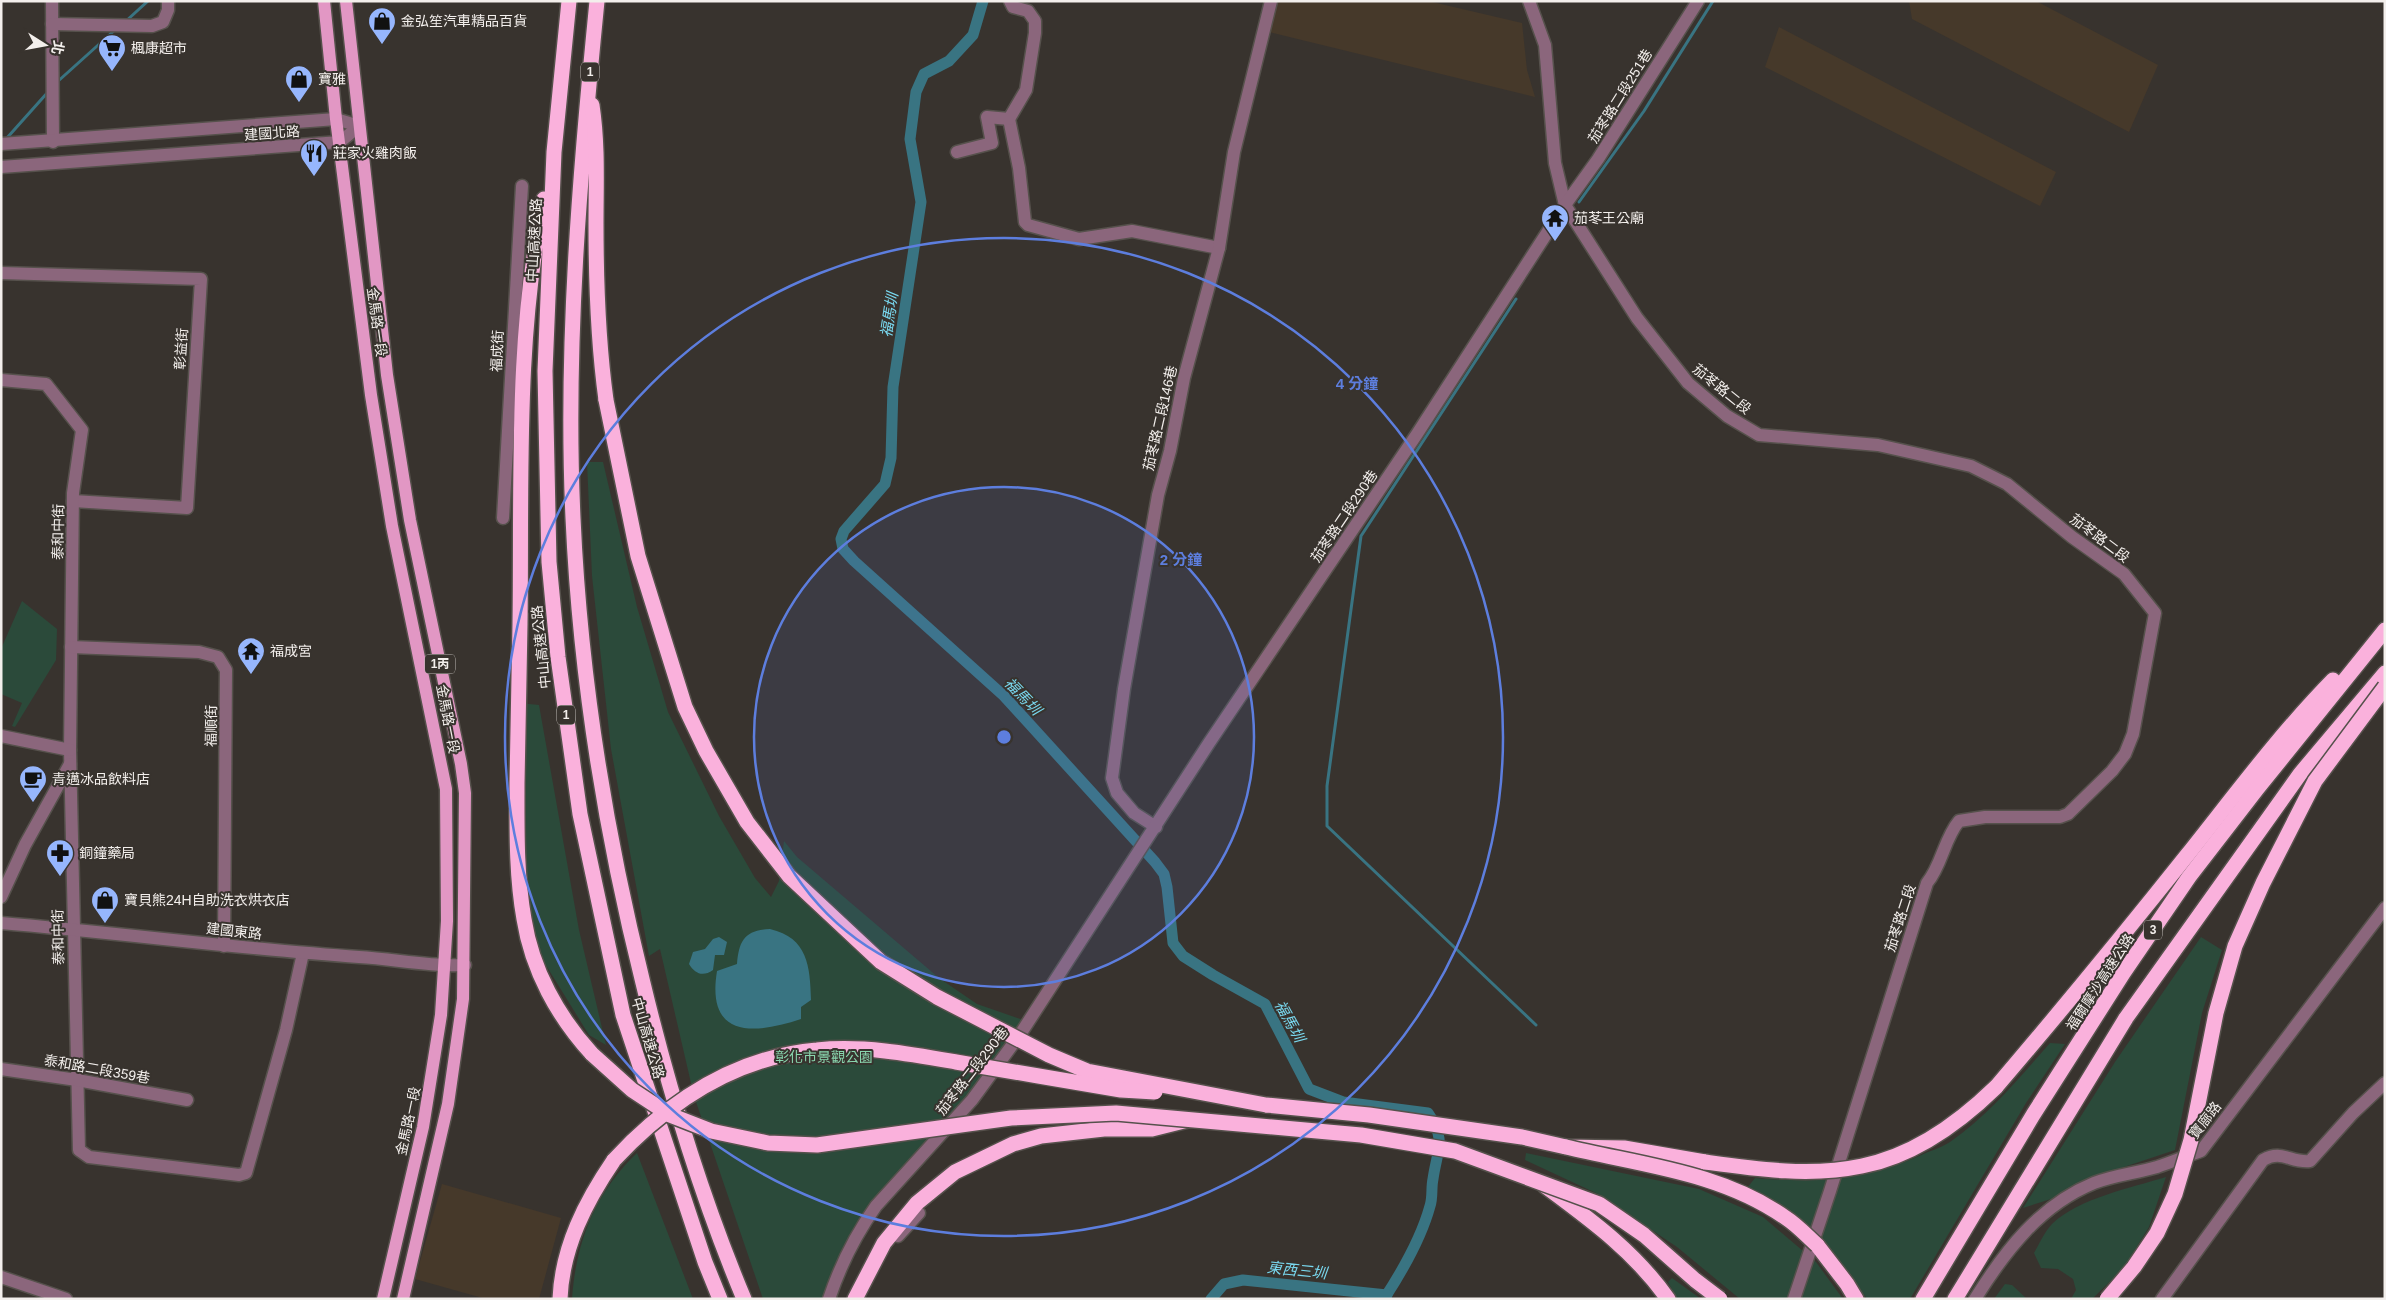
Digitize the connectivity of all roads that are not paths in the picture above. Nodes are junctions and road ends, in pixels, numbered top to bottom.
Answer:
1 (52, 1) edge
2 (168, 1) edge
3 (324, 1) edge
4 (346, 1) edge
5 (569, 1) edge
6 (597, 1) edge
7 (1010, 1) edge
8 (1271, 1) edge
9 (1529, 1) edge
10 (1698, 1) edge
11 (52, 24) junction
12 (589, 80) junction
13 (336, 119) junction
14 (1009, 119) junction
15 (359, 126) junction
16 (53, 142) junction
17 (340, 142) junction
18 (1, 144) edge
19 (554, 152) junction
20 (957, 152) dead end
21 (1, 167) edge
22 (522, 186) dead end
23 (1565, 205) junction
24 (1219, 248) junction
25 (1, 273) edge
26 (1, 380) edge
27 (73, 501) junction
28 (503, 518) dead end
29 (2385, 629) edge
30 (71, 647) junction
31 (2385, 672) edge
32 (2385, 687) edge
33 (1, 736) edge
34 (70, 755) junction
35 (1156, 827) junction
36 (1, 898) edge
37 (2385, 908) edge
38 (1, 923) edge
39 (73, 929) junction
40 (224, 946) junction
41 (303, 953) junction
42 (465, 965) junction
43 (445, 966) junction
44 (1, 1069) edge
45 (77, 1080) junction
46 (2385, 1083) edge
47 (187, 1100) dead end
48 (1266, 1105) junction
49 (1194, 1119) junction
50 (1566, 1147) junction
51 (1536, 1180) junction
52 (919, 1214) dead end
53 (1, 1277) edge
54 (66, 1299) edge
55 (383, 1299) edge
56 (403, 1299) edge
57 (560, 1299) edge
58 (720, 1299) edge
59 (744, 1299) edge
60 (829, 1299) edge
61 (855, 1299) edge
62 (862, 1299) edge
63 (1668, 1299) edge
64 (1720, 1299) edge
65 (1794, 1299) edge
66 (1856, 1299) edge
67 (1923, 1299) edge
68 (1955, 1299) edge
69 (1975, 1299) edge
70 (2107, 1299) edge
71 (2162, 1299) edge

1 - 11 street
2 - 11 street
3 - 13 main road, 金馬路一段 / 1丙
4 - 15 main road, 金馬路一段 / 1丙
5 - 19 highway, 中山高速公路 / 1
6 - 12 highway, 中山高速公路 / 1
7 - 14 street
8 - 24 street, 茄苳路二段146巷
9 - 23 street, 茄苳路二段
10 - 23 street, 茄苳路二段251巷
11 - 16 street
12 - 48 highway, bridge
12 - 59 highway, 中山高速公路 / 1, bridge
13 - 15 street, 建國北路
13 - 16 street, 建國北路
13 - 17 main road, 金馬路一段 / 1丙
14 - 20 street
14 - 24 street
15 - 17 street
15 - 42 main road, 金馬路一段 / 1丙
16 - 18 street, 建國北路
17 - 21 street, 建國北路
17 - 43 main road, 金馬路一段 / 1丙
19 - 49 highway, bridge
19 - 58 highway, 中山高速公路 / 1, bridge
22 - 28 street, 福成街
23 - 35 street, 茄苳路二段290巷
23 - 65 street, 茄苳路二段
24 - 35 street, 茄苳路二段146巷
25 - 27 street, 彰益街
26 - 27 street, 泰和中街
27 - 30 street, 泰和中街
29 - 50 highway, bridge
29 - 67 highway, 福爾摩沙高速公路 / 3
30 - 34 street, 泰和中街
30 - 40 street, 福順街
31 - 68 highway, 3
32 - 70 highway, bridge
33 - 34 street
34 - 36 street
34 - 39 street, 泰和中街
35 - 60 street, 茄苳路二段290巷
37 - 69 street, 寶廍路
38 - 39 street, 建國東路
39 - 40 street, 建國東路
39 - 45 street, 泰和中街
40 - 41 street, 建國東路
41 - 43 street, 建國東路
41 - 45 street, 泰和中街
42 - 43 street, 建國東路
42 - 56 main road, 金馬路一段 / 1丙
43 - 55 main road, 金馬路一段 / 1丙
44 - 45 street, 泰和路二段359巷
45 - 47 street, 泰和路二段359巷
46 - 71 street
48 - 50 highway
48 - 57 highway, bridge
49 - 51 highway, bridge
49 - 61 highway, bridge
50 - 66 highway, bridge
51 - 63 highway, bridge
51 - 64 highway, bridge
52 - 62 street
53 - 54 street

